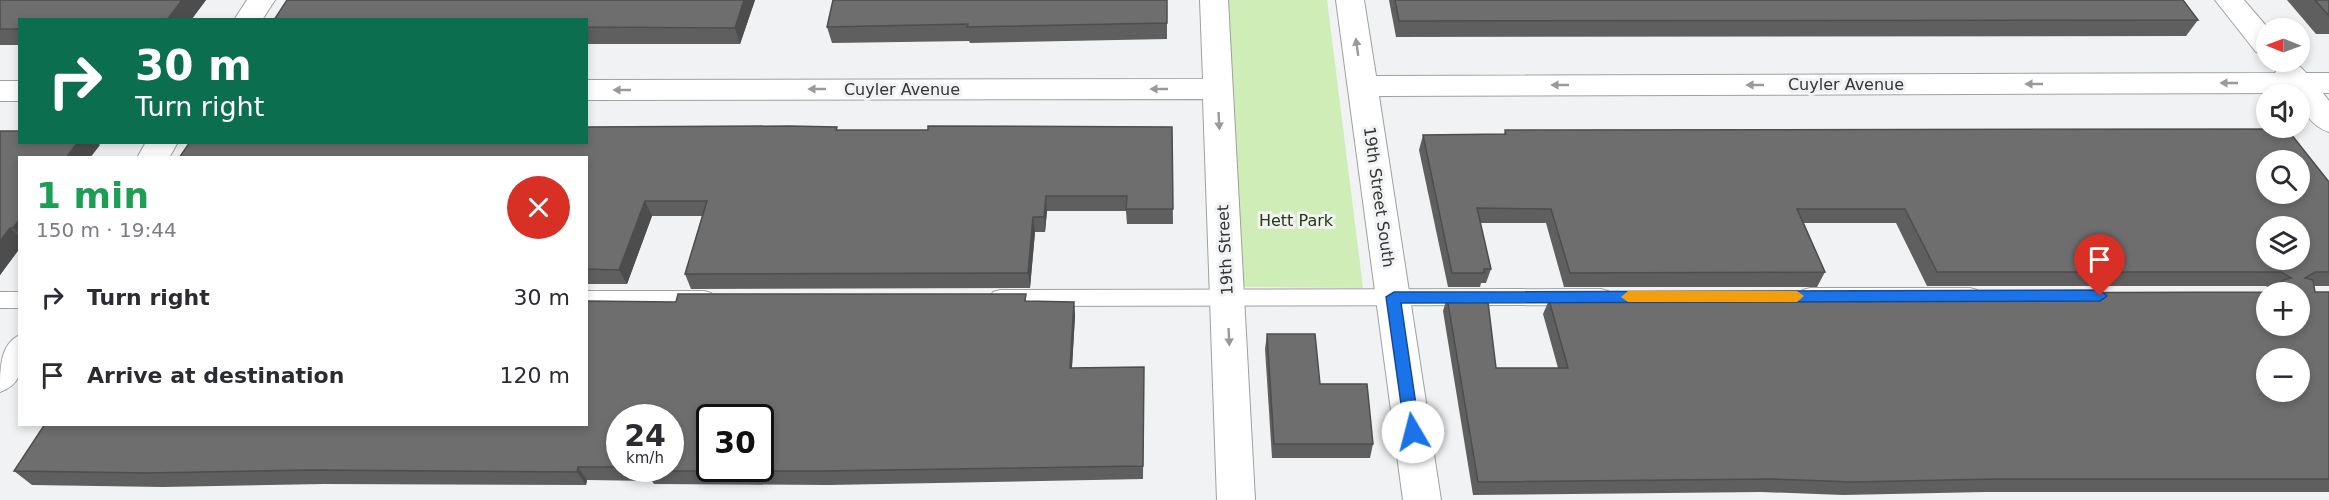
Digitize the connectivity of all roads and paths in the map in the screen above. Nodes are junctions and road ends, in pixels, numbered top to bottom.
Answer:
1 (261, 0) edge
2 (1214, 0) edge
3 (1350, 0) edge
4 (2229, 0) edge
5 (249, 18) edge
6 (2256, 33) edge
7 (2289, 73) edge
8 (2329, 83) edge
9 (1363, 86) junction
10 (1217, 89) junction
11 (588, 90) edge
12 (0, 91) edge
13 (18, 91) edge
14 (2329, 121) edge
15 (1790, 296) edge
16 (1993, 296) edge
17 (1394, 297) junction
18 (1624, 297) edge
19 (979, 298) edge
20 (1227, 298) junction
21 (588, 299) edge
22 (729, 299) edge
23 (0, 300) edge
24 (18, 300) edge
25 (18, 352) edge
26 (0, 377) edge
27 (1236, 500) edge
28 (1422, 500) edge

1 - 5 street
2 - 10 street, 19th Street
9 -> 3 street, 19th Street South
4 - 6 street
7 - 8 street, Cuyler Avenue
7 -> 9 street, Cuyler Avenue
7 - 14 street
9 - 17 street, 19th Street South
10 -> 11 street, Cuyler Avenue
10 -> 20 street, 19th Street
12 - 13 street
15 - 16 lane
17 - 18 lane
17 - 20 lane
17 - 28 street, 19th Street South
19 - 20 lane
20 -> 27 street, 19th Street
21 - 22 lane
23 - 24 lane
25 - 26 street

